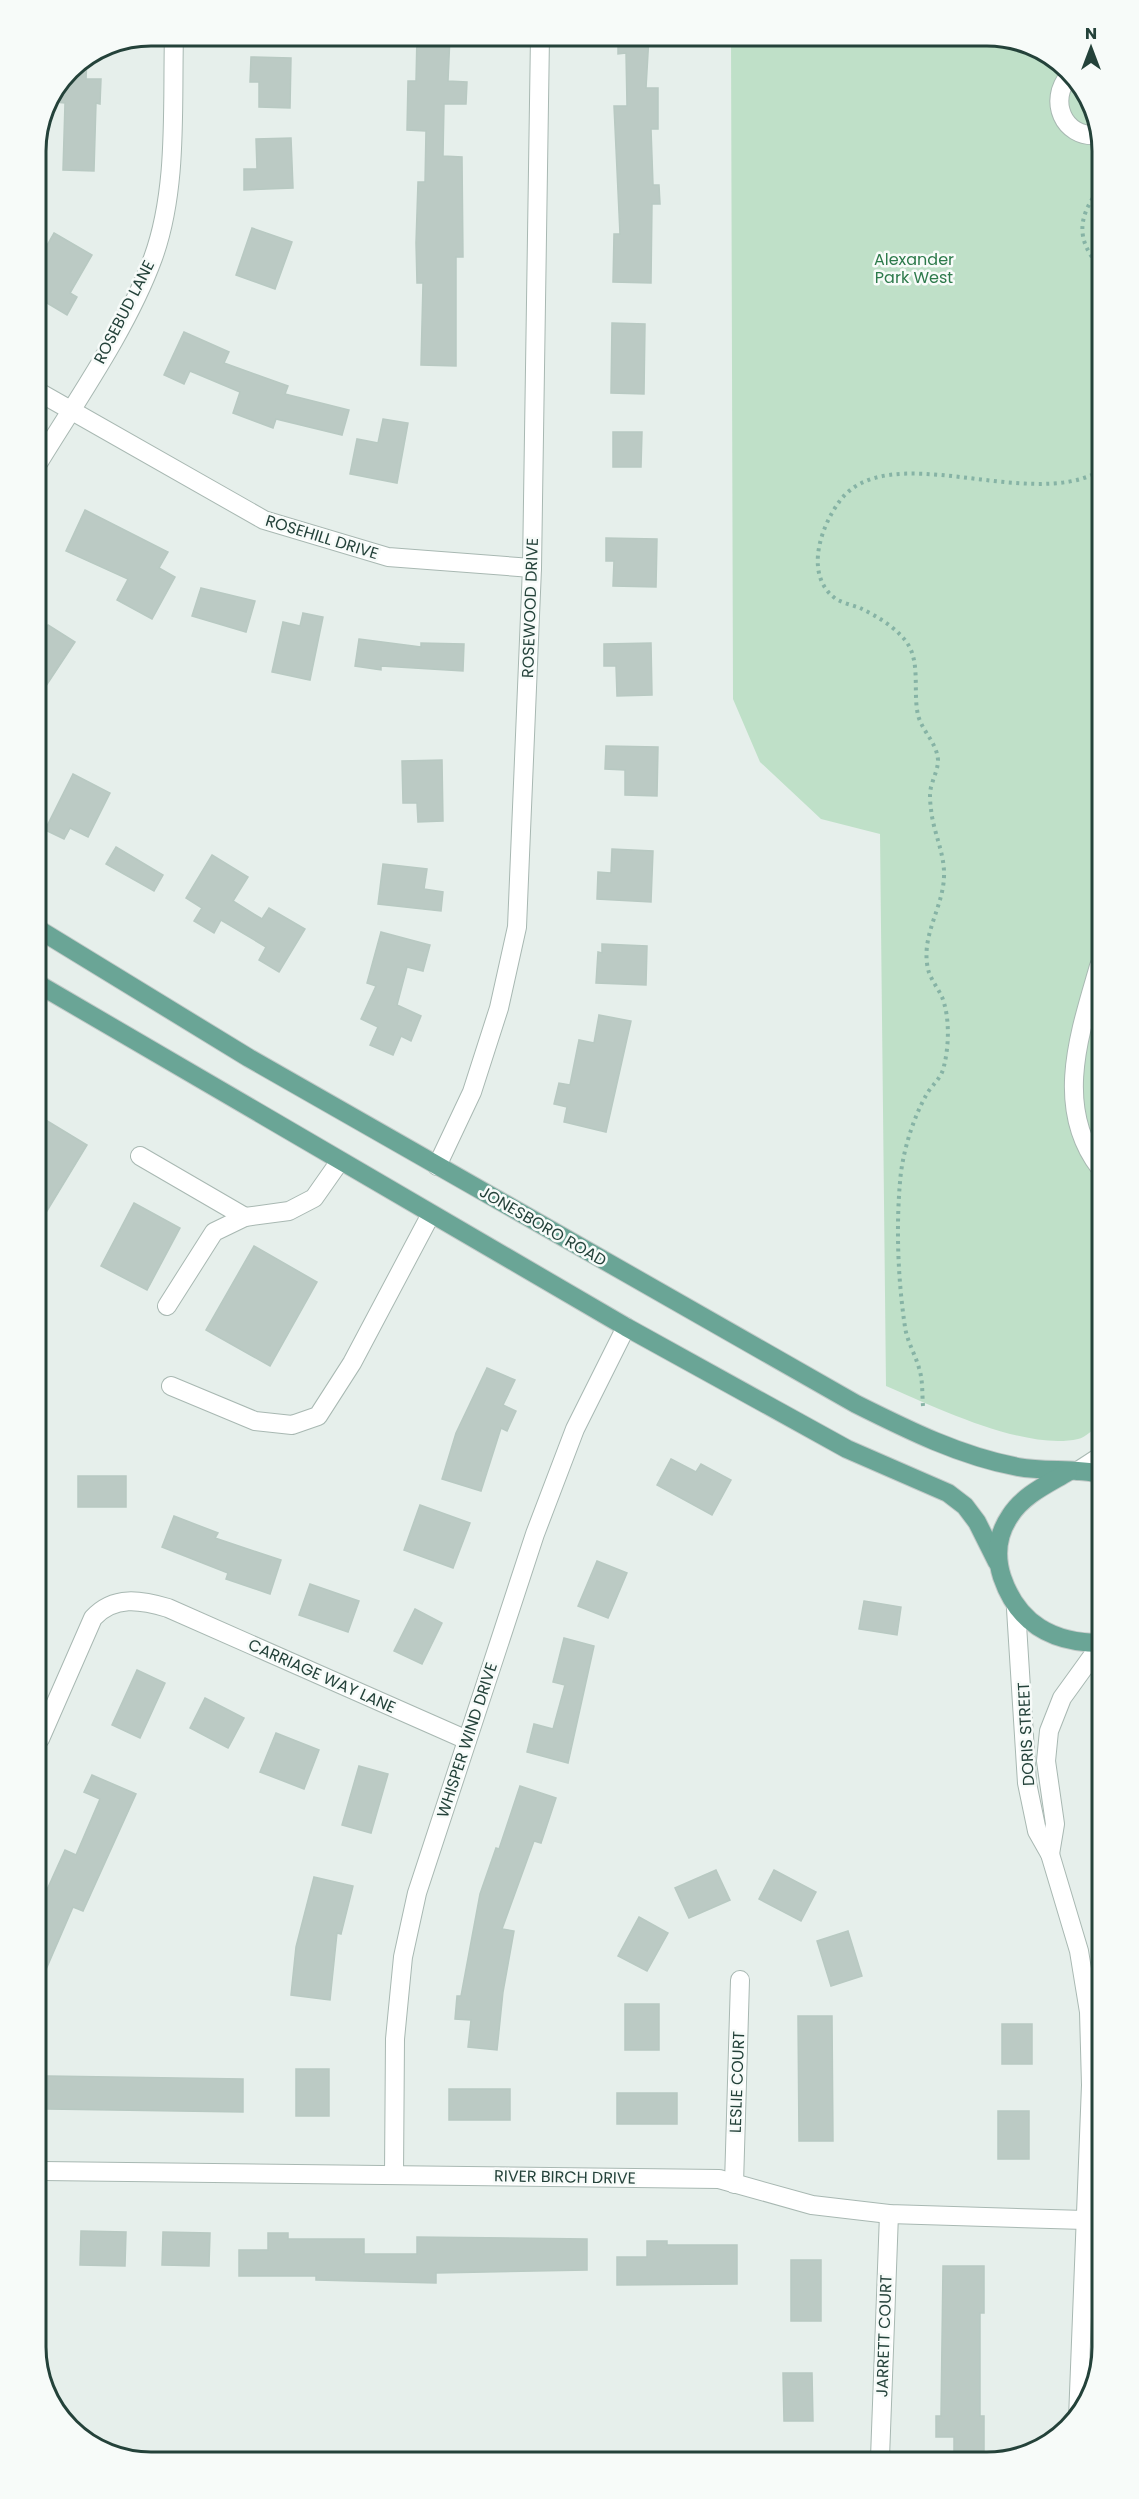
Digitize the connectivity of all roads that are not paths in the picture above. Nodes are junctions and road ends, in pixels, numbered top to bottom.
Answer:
1 (174, 46) edge
2 (540, 46) edge
3 (1065, 80) edge
4 (1090, 136) edge
5 (47, 397) edge
6 (70, 410) junction
7 (47, 449) edge
8 (532, 568) junction
9 (47, 934) edge
10 (47, 988) edge
11 (1092, 990) edge
12 (140, 1156) dead end
13 (1092, 1158) edge
14 (340, 1161) junction
15 (437, 1166) junction
16 (431, 1214) junction
17 (245, 1216) junction
18 (167, 1306) dead end
19 (626, 1327) junction
20 (171, 1386) dead end
21 (1092, 1461) edge
22 (1073, 1472) junction
23 (1092, 1473) edge
24 (997, 1562) junction
25 (1016, 1609) junction
26 (1092, 1642) edge
27 (1092, 1656) edge
28 (46, 1725) edge
29 (467, 1740) junction
30 (1050, 1854) junction
31 (740, 1980) dead end
32 (46, 2171) edge
33 (394, 2174) junction
34 (734, 2184) junction
35 (889, 2214) junction
36 (1085, 2220) junction
37 (1079, 2399) edge
38 (880, 2452) edge

1 - 6 street, ROSEBUD LANE
2 - 8 street, ROSEWOOD DRIVE
3 - 4 street
5 - 6 street, ROSEHILL DRIVE
6 - 7 street, ROSEBUD LANE
6 - 8 street, ROSEHILL DRIVE
8 - 15 street, ROSEWOOD DRIVE
9 - 15 main road, JONESBORO ROAD
10 - 14 main road
11 - 13 street
12 - 17 street
14 - 16 main road
14 - 17 street
15 - 22 main road, JONESBORO ROAD
16 - 19 main road
16 - 20 street
17 - 18 street
19 - 24 main road
19 - 29 street, WHISPER WIND DRIVE
21 - 22 street
22 - 23 main road, JONESBORO ROAD
22 - 24 main road
24 - 25 main road
25 - 26 main road
25 - 30 street, DORIS STREET
27 - 30 street, DORIS STREET
28 - 29 street, CARRIAGE WAY LANE
29 - 33 street, WHISPER WIND DRIVE
30 - 36 street, DORIS STREET
31 - 34 street, LESLIE COURT
32 - 33 street, RIVER BIRCH DRIVE
33 - 34 street, RIVER BIRCH DRIVE
34 - 35 street, RIVER BIRCH DRIVE
35 - 36 street, RIVER BIRCH DRIVE
35 - 38 street, JARRETT COURT
36 - 37 street, DORIS STREET

